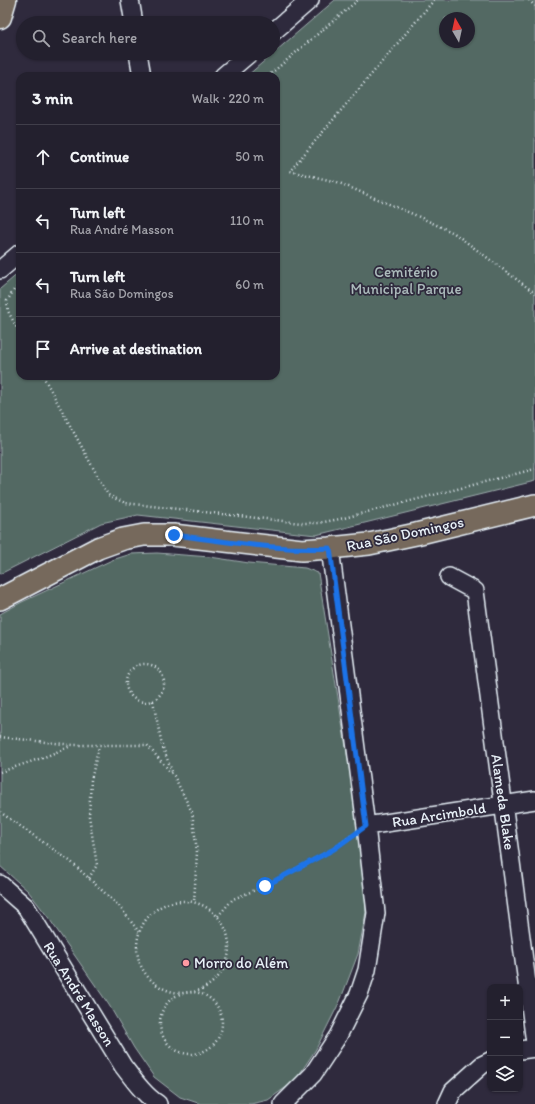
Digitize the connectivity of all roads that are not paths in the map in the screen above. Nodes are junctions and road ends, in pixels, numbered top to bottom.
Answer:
1 (5, 0) edge
2 (130, 0) edge
3 (310, 0) edge
4 (133, 16) edge
5 (0, 17) edge
6 (280, 26) edge
7 (139, 60) edge
8 (242, 60) edge
9 (141, 72) edge
10 (228, 72) edge
11 (16, 256) edge
12 (0, 270) edge
13 (535, 505) edge
14 (330, 548) junction
15 (449, 577) dead end
16 (0, 599) edge
17 (535, 800) edge
18 (503, 805) junction
19 (366, 826) junction
20 (0, 884) edge
21 (535, 1043) edge
22 (535, 1048) edge
23 (523, 1050) edge
24 (487, 1062) edge
25 (158, 1104) edge
26 (283, 1104) edge
27 (447, 1104) edge

1 - 5 highway
2 - 4 street
3 - 6 street
7 - 9 street
8 - 10 street
11 - 12 street
13 - 14 main road, Rua São Domingos
14 - 16 main road, Rua São Domingos
14 - 19 street
15 - 18 street, Alameda Blake
17 - 18 street, Rua Arcimbold
18 - 19 street, Rua Arcimbold
18 - 21 street, Alameda Blake
19 - 26 street
20 - 25 street, Rua André Masson
22 - 23 street
24 - 27 street

